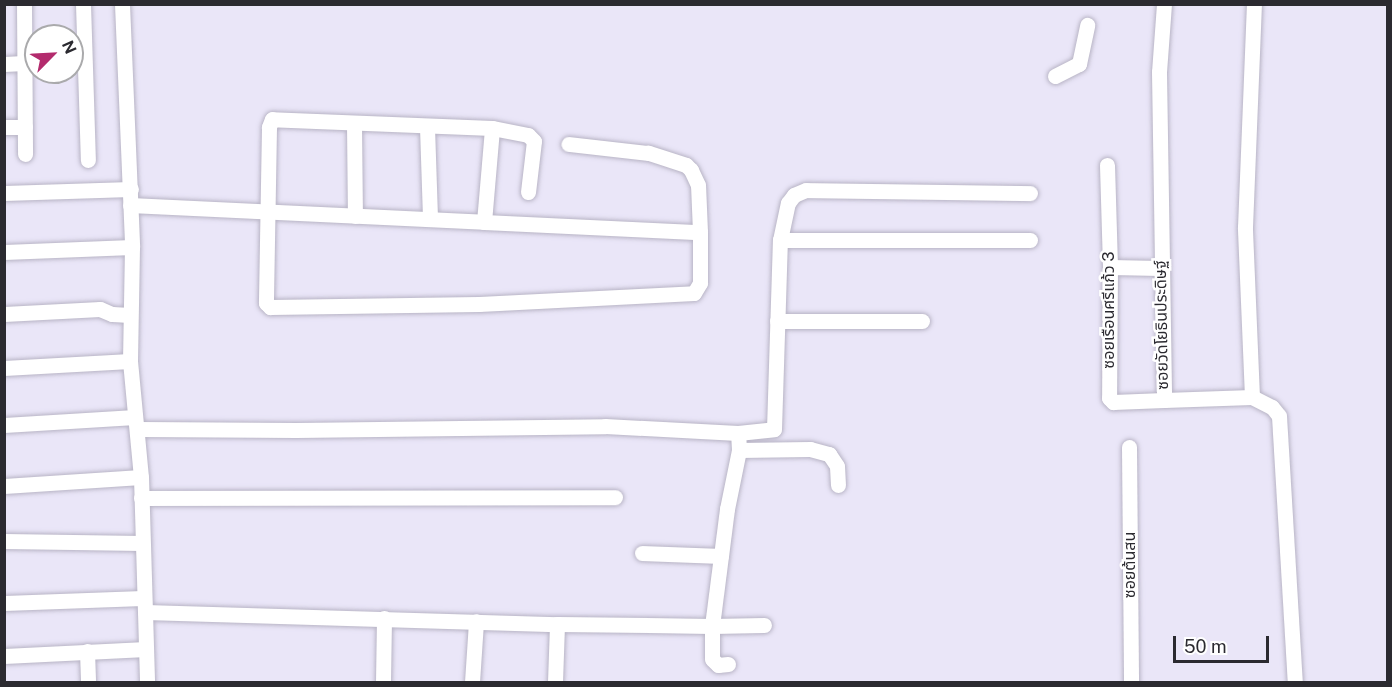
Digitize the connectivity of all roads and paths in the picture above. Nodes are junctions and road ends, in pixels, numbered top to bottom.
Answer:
1 (24, 4) edge
2 (83, 4) edge
3 (122, 4) edge
4 (1164, 4) edge
5 (1254, 4) edge
6 (24, 24) edge
7 (1087, 25) dead end
8 (24, 63) edge
9 (4, 64) edge
10 (1055, 76) dead end
11 (24, 84) edge
12 (354, 124) junction
13 (4, 127) edge
14 (25, 127) junction
15 (427, 127) junction
16 (492, 128) junction
17 (569, 144) dead end
18 (25, 154) dead end
19 (88, 160) dead end
20 (1107, 165) dead end
21 (131, 189) junction
22 (528, 192) dead end
23 (4, 193) edge
24 (1030, 193) dead end
25 (130, 205) junction
26 (267, 212) junction
27 (355, 216) junction
28 (430, 219) junction
29 (484, 222) junction
30 (700, 232) junction
31 (780, 240) junction
32 (1030, 240) dead end
33 (132, 247) junction
34 (4, 252) edge
35 (1110, 267) junction
36 (1160, 268) junction
37 (4, 314) edge
38 (130, 315) junction
39 (777, 321) junction
40 (922, 321) dead end
41 (130, 362) junction
42 (4, 368) edge
43 (1252, 397) junction
44 (1164, 400) junction
45 (136, 423) junction
46 (4, 425) edge
47 (738, 433) junction
48 (1129, 447) dead end
49 (739, 450) junction
50 (141, 477) junction
51 (838, 485) dead end
52 (4, 486) edge
53 (615, 497) dead end
54 (141, 498) junction
55 (4, 541) edge
56 (142, 543) junction
57 (642, 553) dead end
58 (721, 556) junction
59 (4, 603) edge
60 (144, 605) junction
61 (384, 618) junction
62 (476, 621) junction
63 (557, 624) junction
64 (764, 625) dead end
65 (712, 626) junction
66 (146, 649) junction
67 (87, 651) junction
68 (4, 656) edge
69 (728, 664) dead end
70 (88, 682) edge
71 (147, 682) edge
72 (383, 682) edge
73 (472, 682) edge
74 (555, 682) edge
75 (1131, 682) edge
76 (1295, 682) edge

1 - 6 street
2 - 19 street
3 - 21 street
4 - 36 street, ซอยวัดโยธินประดิษฐ์
5 - 43 street
7 - 10 street
8 - 9 street
11 - 14 street
12 - 15 street
12 - 26 street
12 - 27 street
13 - 14 street
14 - 18 street
15 - 16 street
15 - 28 street
16 - 22 street
16 - 29 street
17 - 30 street
20 - 35 street, ซอยเรือนศรีแก้ว 3
21 - 23 street
21 - 25 street
24 - 31 street
25 - 26 street
25 - 33 street
26 - 27 street
26 - 30 street
27 - 28 street
28 - 29 street
29 - 30 street
31 - 32 street
31 - 39 street
33 - 34 street
33 - 38 street
35 - 36 street
35 - 44 street, ซอยเรือนศรีแก้ว 3
36 - 44 street, ซอยวัดโยธินประดิษฐ์
37 - 38 street
38 - 41 street
39 - 40 street
39 - 47 street
41 - 42 street
41 - 45 street
43 - 44 street, ซอยวัดโยธินประดิษฐ์
43 - 76 street
45 - 46 street
45 - 47 street
45 - 50 street
47 - 49 street
48 - 75 street, ซอยต้นสน
49 - 51 street
49 - 58 street
50 - 52 street
50 - 54 street
53 - 54 street
54 - 56 street
55 - 56 street
56 - 60 street
57 - 58 street
58 - 65 street
59 - 60 street
60 - 61 street
60 - 66 street
61 - 62 street
61 - 72 street
62 - 63 street
62 - 73 street
63 - 65 street
63 - 74 street
64 - 65 street
65 - 69 street
66 - 67 street
66 - 71 street
67 - 68 street
67 - 70 street

